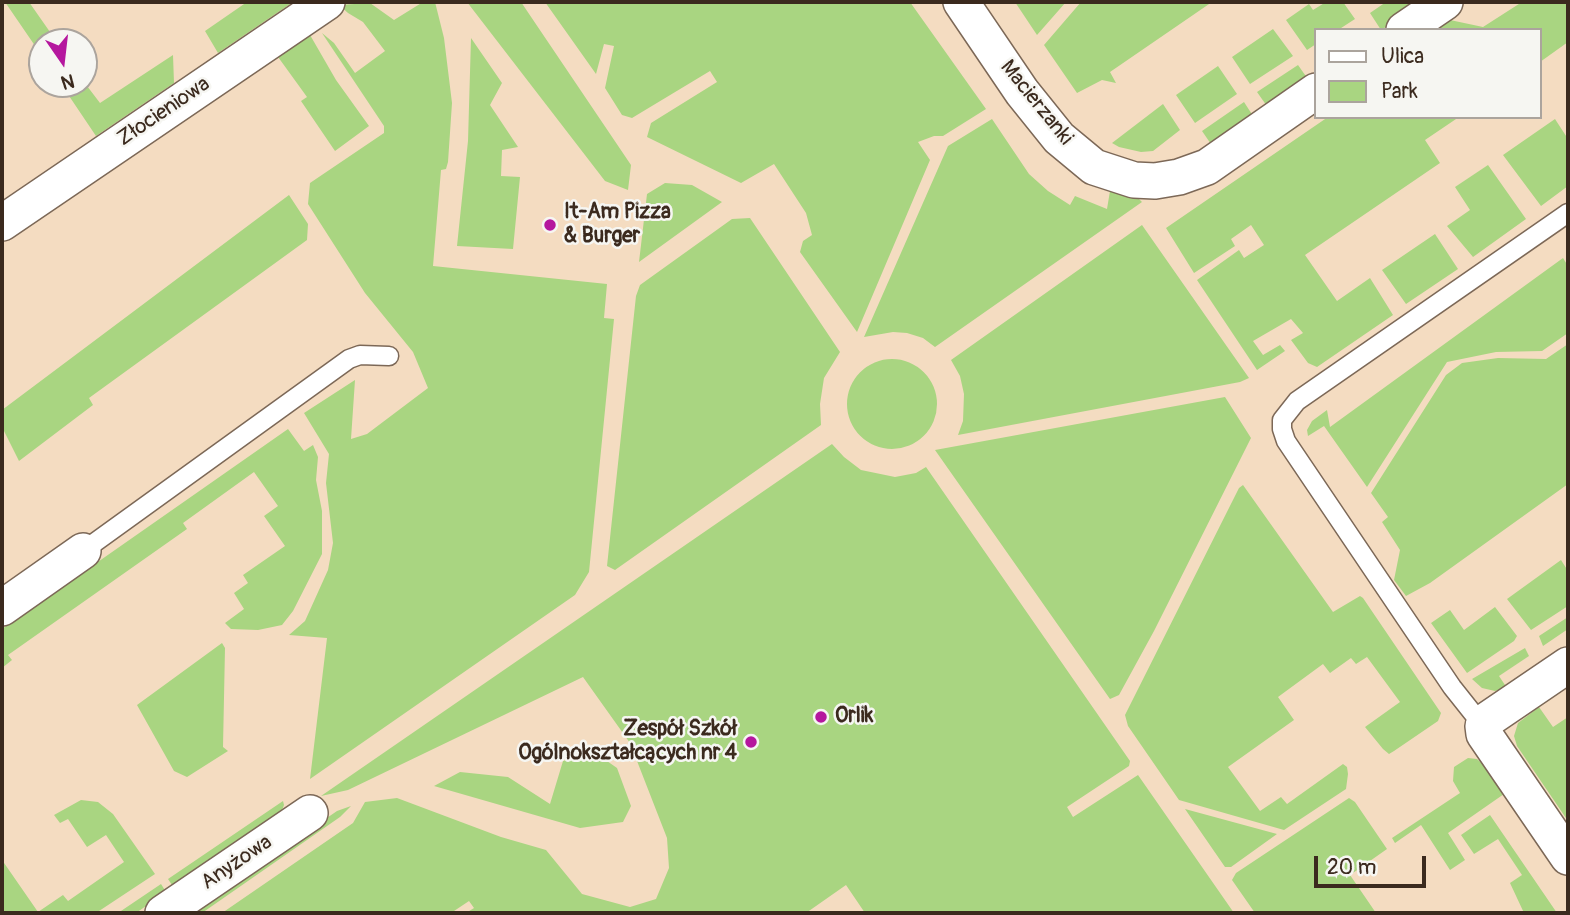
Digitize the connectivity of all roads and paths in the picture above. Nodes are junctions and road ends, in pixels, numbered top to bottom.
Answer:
1 (327, 2) edge
2 (961, 2) edge
3 (1445, 2) edge
4 (1407, 28) edge
5 (1314, 92) edge
6 (1568, 213) edge
7 (2, 223) edge
8 (389, 356) dead end
9 (83, 551) joint
10 (2, 608) edge
11 (1568, 664) edge
12 (1483, 726) junction
13 (310, 813) dead end
14 (1568, 858) edge
15 (163, 913) edge

1 - 7 street, Złocieniowa
2 - 5 street, Macierzanki
3 - 4 street
6 - 12 lane
8 - 9 lane
9 - 10 street
11 - 12 street
12 - 14 street
13 - 15 street, Anyżowa

